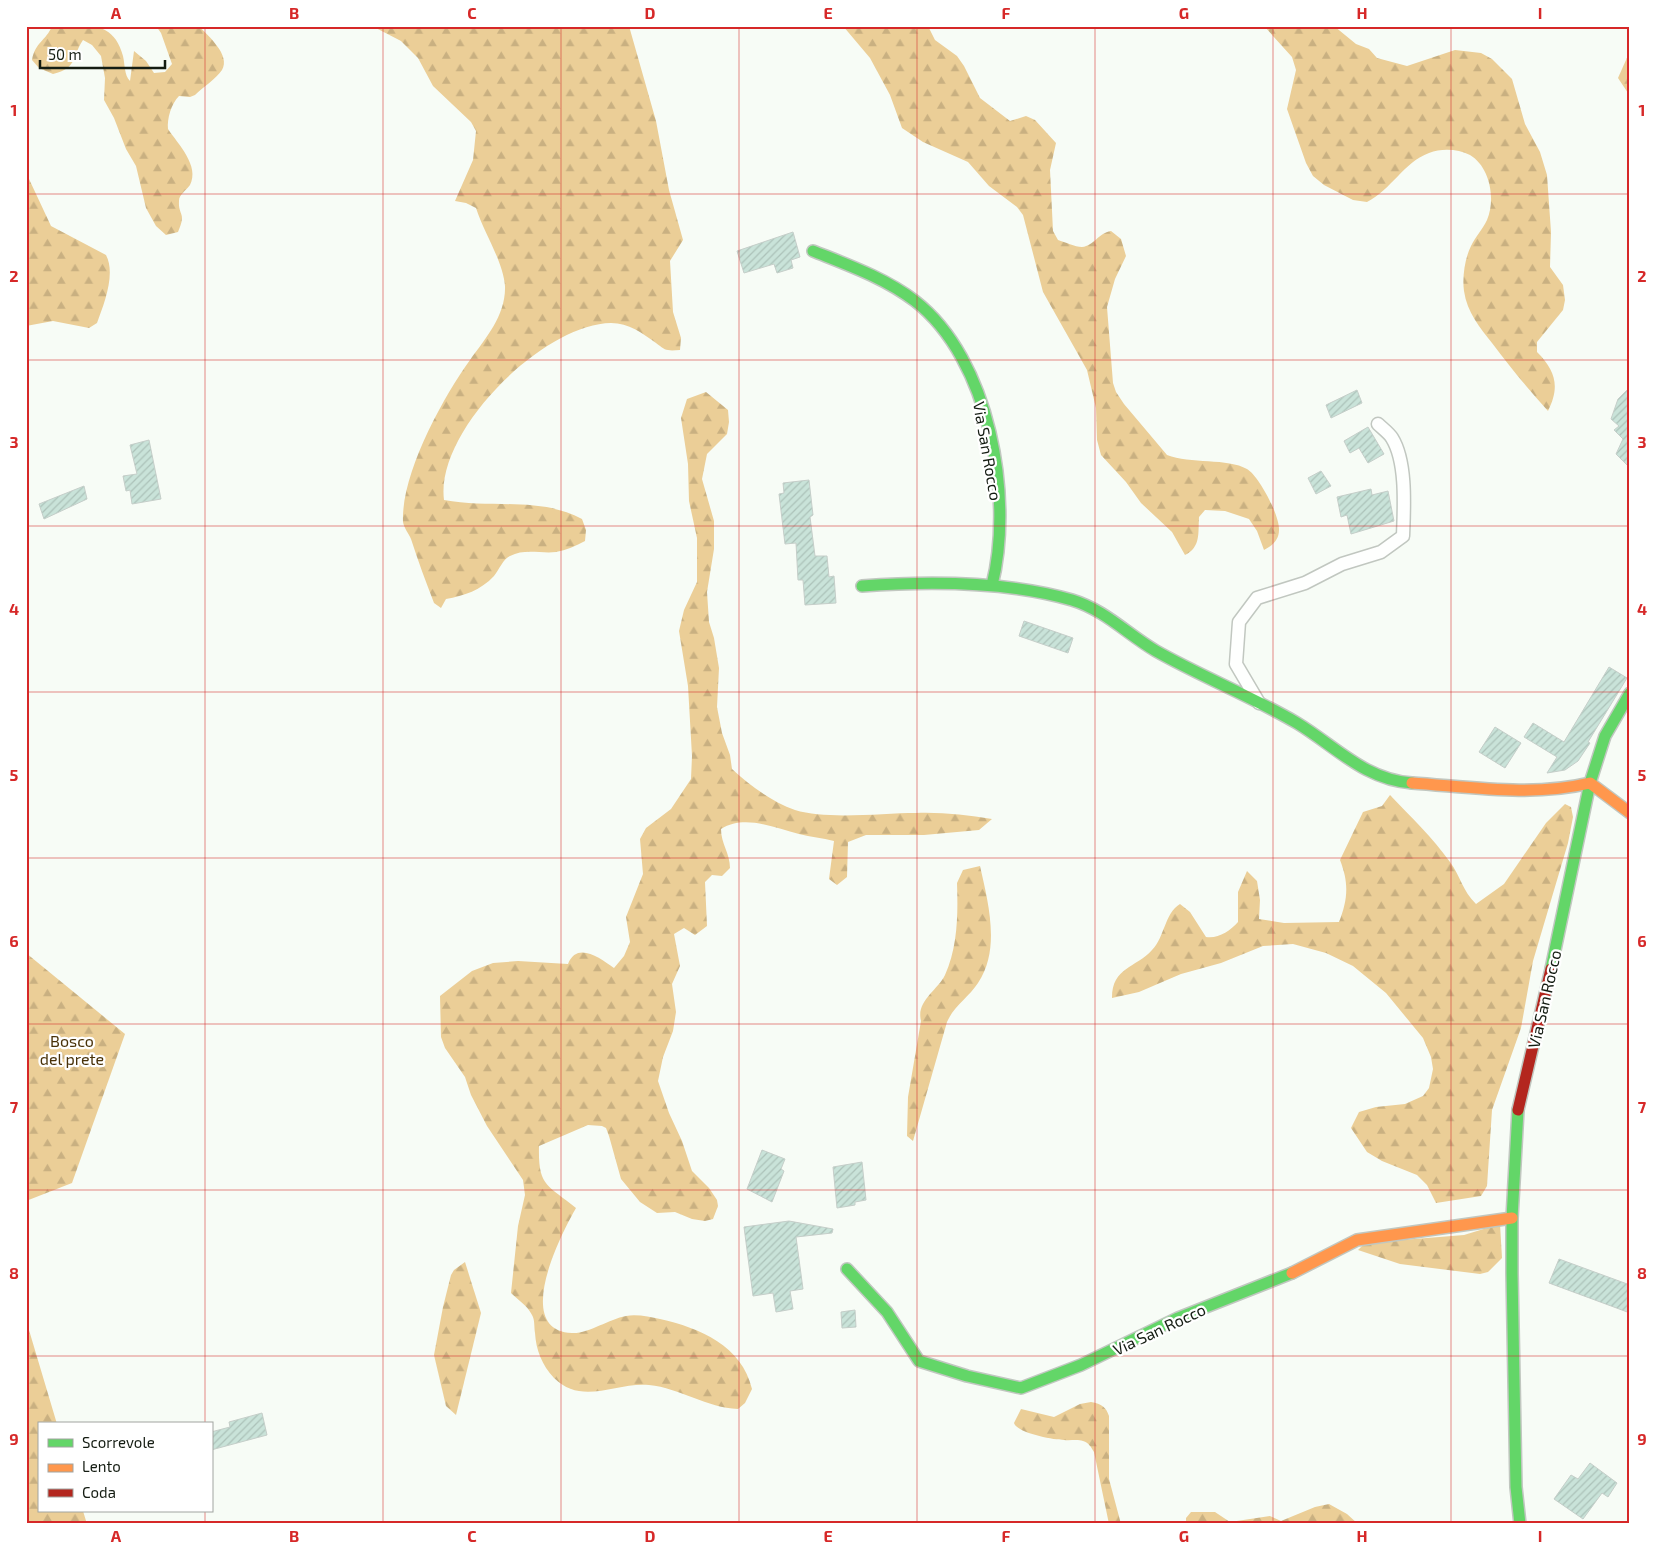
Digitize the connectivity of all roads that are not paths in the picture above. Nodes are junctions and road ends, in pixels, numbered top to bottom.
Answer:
1 (813, 251) dead end
2 (1378, 424) dead end
3 (992, 585) junction
4 (862, 586) dead end
5 (1630, 693) edge
6 (1258, 703) junction
7 (1590, 782) junction
8 (1630, 813) edge
9 (1512, 1218) junction
10 (847, 1270) dead end
11 (1520, 1524) edge

1 - 3 street, Via San Rocco
2 - 6 street
3 - 4 street
3 - 6 street
5 - 7 street, Via San Rocco
6 - 7 street
7 - 8 street
7 - 9 street, Via San Rocco
9 - 10 street, Via San Rocco
9 - 11 street, Via San Rocco

